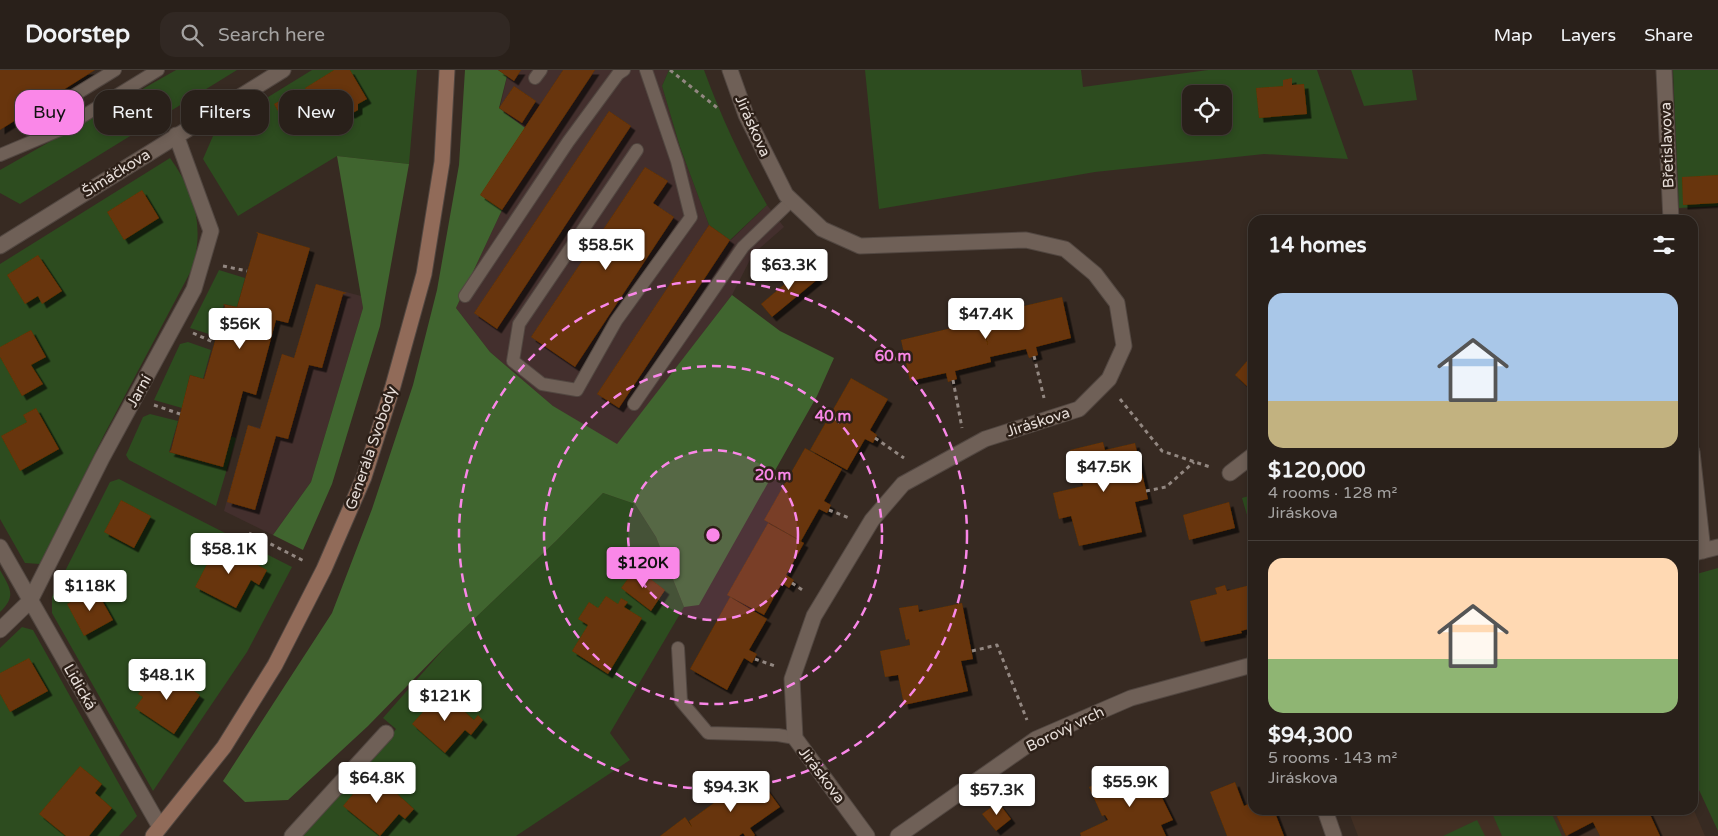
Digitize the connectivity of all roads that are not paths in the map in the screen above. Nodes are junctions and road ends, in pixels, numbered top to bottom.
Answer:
1 (115, 70) edge
2 (158, 70) edge
3 (283, 70) edge
4 (447, 70) edge
5 (624, 70) edge
6 (646, 70) edge
7 (730, 70) edge
8 (1664, 70) edge
9 (83, 90) edge
10 (176, 135) junction
11 (636, 150) dead end
12 (0, 155) edge
13 (791, 200) junction
14 (1671, 215) edge
15 (1, 243) edge
16 (466, 296) dead end
17 (634, 404) dead end
18 (1248, 459) edge
19 (1230, 473) road end
20 (0, 547) edge
21 (1718, 547) edge
22 (1698, 552) edge
23 (30, 601) junction
24 (0, 630) edge
25 (678, 648) dead end
26 (1248, 666) edge
27 (386, 733) dead end
28 (795, 738) junction
29 (1327, 815) edge
30 (157, 831) edge
31 (292, 836) edge
32 (867, 836) edge
33 (898, 836) edge
34 (1334, 836) edge

1 - 9 lane
2 - 12 lane
3 - 10 street, Šimáčkova
4 - 30 main road, Generála Svobody
5 - 16 lane
6 - 11 lane
7 - 13 street, Jiráskova
8 - 14 street, Břetislavova
10 - 15 street, Šimáčkova
10 - 23 street, Jarní
13 - 17 lane
13 - 28 street, Jiráskova
18 - 19 street
20 - 23 street, Lidická
21 - 22 street
23 - 24 street, Jarní
23 - 30 street, Lidická
25 - 28 lane
26 - 33 street, Borový vrch
27 - 31 street
28 - 32 street, Jiráskova
29 - 34 street

